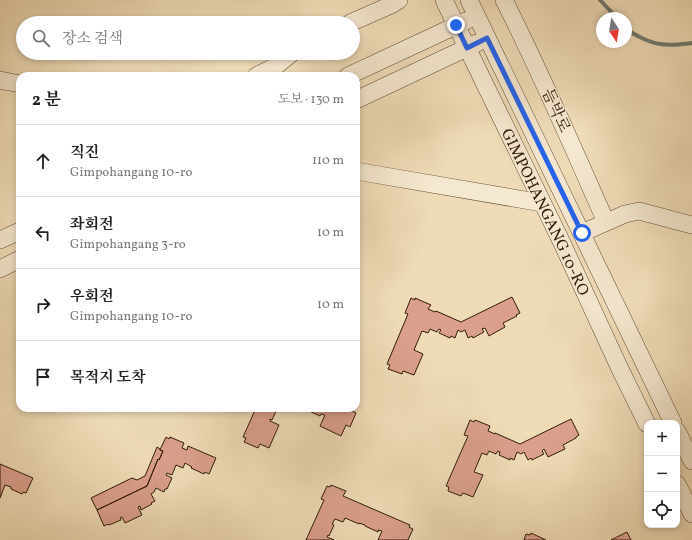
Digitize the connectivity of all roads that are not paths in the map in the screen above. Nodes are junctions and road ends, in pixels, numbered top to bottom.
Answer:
1 (399, 0) edge
2 (444, 0) edge
3 (469, 0) edge
4 (504, 0) edge
5 (477, 16) junction
6 (360, 19) edge
7 (456, 25) junction
8 (487, 38) junction
9 (467, 48) junction
10 (283, 60) edge
11 (264, 72) edge
12 (356, 72) edge
13 (0, 80) edge
14 (16, 83) edge
15 (360, 98) edge
16 (360, 172) edge
17 (542, 203) junction
18 (606, 222) junction
19 (692, 225) edge
20 (16, 233) edge
21 (582, 233) junction
22 (0, 240) edge
23 (16, 261) edge
24 (0, 269) edge
25 (645, 420) edge
26 (672, 420) edge
27 (680, 436) edge
28 (692, 461) edge
29 (680, 490) edge
30 (692, 514) edge

1 - 6 street
2 - 7 street, GIMPOHANGANG 10-RO
3 - 5 street, GIMPOHANGANG 10-RO
4 - 18 street, 듬박로
5 - 7 street
5 - 8 street, GIMPOHANGANG 10-RO
7 - 9 street, GIMPOHANGANG 10-RO
7 - 12 street
8 - 9 street
8 - 21 street, GIMPOHANGANG 10-RO
9 - 15 street
9 - 17 street, GIMPOHANGANG 10-RO
10 - 11 street
13 - 14 street
16 - 17 street
17 - 25 street, GIMPOHANGANG 10-RO
18 - 19 street
18 - 21 street
20 - 22 street
21 - 26 street, GIMPOHANGANG 10-RO
23 - 24 street
27 - 28 street
29 - 30 street

